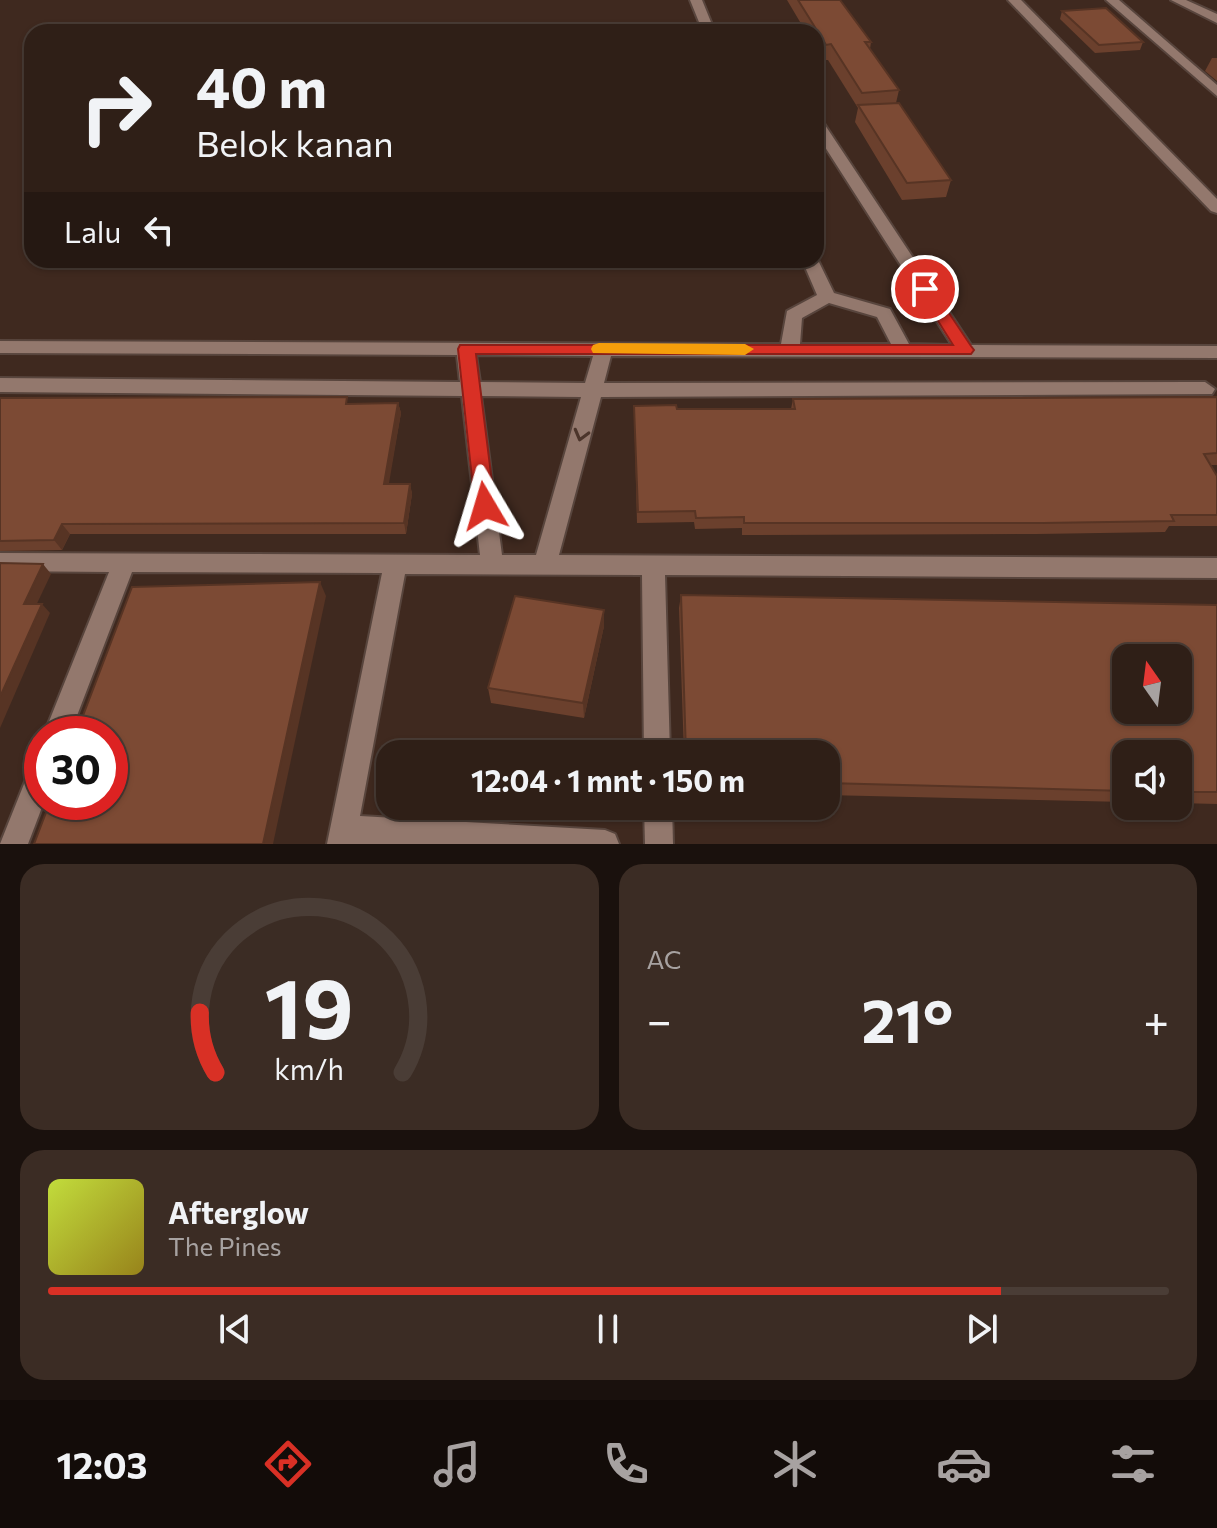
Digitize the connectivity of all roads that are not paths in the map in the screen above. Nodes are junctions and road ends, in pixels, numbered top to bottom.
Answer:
1 (696, 0) edge
2 (1014, 0) edge
3 (1112, 0) edge
4 (1177, 0) edge
5 (1217, 19) edge
6 (706, 24) edge
7 (1217, 92) edge
8 (824, 134) edge
9 (1217, 208) edge
10 (814, 268) edge
11 (827, 297) junction
12 (0, 347) edge
13 (466, 349) junction
14 (604, 349) junction
15 (790, 350) junction
16 (903, 350) junction
17 (965, 350) junction
18 (1217, 352) edge
19 (0, 385) edge
20 (471, 389) junction
21 (1205, 389) dead end
22 (593, 390) junction
23 (0, 562) edge
24 (396, 562) junction
25 (124, 563) junction
26 (492, 564) junction
27 (545, 564) junction
28 (653, 567) junction
29 (1217, 568) edge
30 (64, 716) edge
31 (657, 740) edge
32 (24, 819) edge
33 (658, 820) edge
34 (343, 836) edge
35 (14, 844) edge
36 (605, 844) edge
37 (659, 844) edge

1 - 6 street
2 - 9 street
3 - 7 street
4 - 5 street
8 - 17 street
10 - 11 street
11 - 15 street
11 - 16 street
12 - 13 street
13 - 14 street
13 - 20 street
14 - 15 street
14 - 22 street
15 - 16 street
16 - 17 street
17 - 18 street
19 - 20 street
20 - 22 street
20 - 26 street
21 - 22 street
22 -> 27 street
23 - 25 street
24 - 25 street
24 - 26 street
24 - 34 street
25 - 30 street
26 - 27 street
27 - 28 street
28 - 29 street
28 - 31 street
32 - 35 street
33 - 37 street
34 - 36 street

